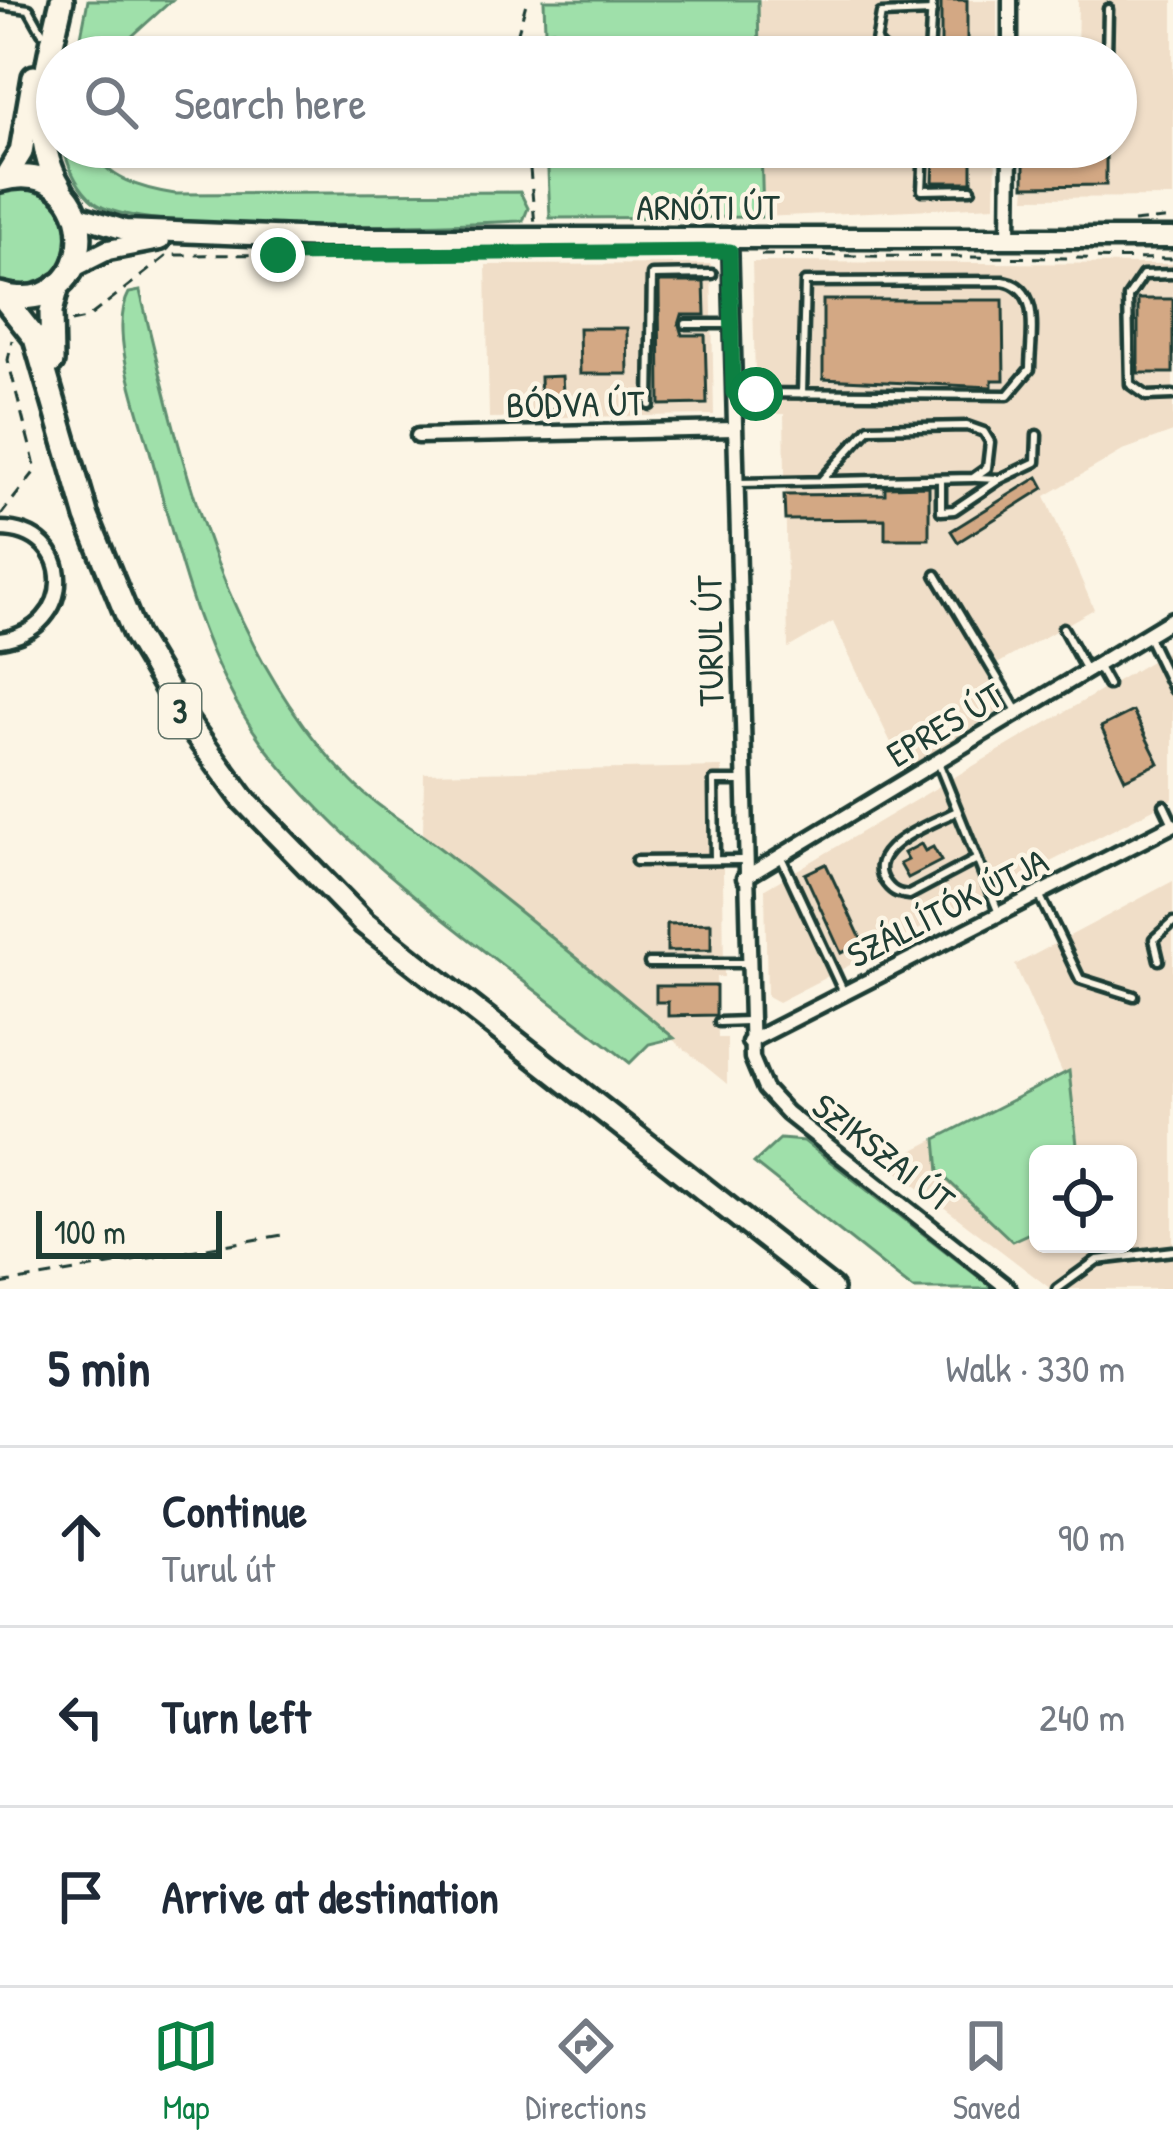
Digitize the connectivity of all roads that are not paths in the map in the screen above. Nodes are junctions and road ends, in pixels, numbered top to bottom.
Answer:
1 (49, 0) edge
2 (62, 0) edge
3 (932, 0) edge
4 (1010, 0) edge
5 (13, 2) edge
6 (0, 5) edge
7 (1108, 9) dead end
8 (932, 12) junction
9 (42, 32) junction
10 (41, 36) edge
11 (54, 36) edge
12 (877, 36) edge
13 (930, 36) edge
14 (1010, 36) edge
15 (1107, 36) edge
16 (36, 66) edge
17 (50, 168) edge
18 (923, 168) edge
19 (1010, 168) edge
20 (3, 179) edge
21 (971, 189) dead end
22 (72, 206) junction
23 (243, 236) junction
24 (1173, 238) edge
25 (1010, 239) junction
26 (730, 245) junction
27 (74, 267) junction
28 (712, 274) dead end
29 (1173, 274) edge
30 (58, 285) junction
31 (0, 295) edge
32 (686, 324) dead end
33 (731, 324) junction
34 (40, 326) junction
35 (733, 393) junction
36 (802, 394) junction
37 (1173, 395) edge
38 (650, 405) dead end
39 (734, 429) junction
40 (1036, 435) dead end
41 (418, 436) dead end
42 (973, 478) junction
43 (941, 479) junction
44 (1000, 479) junction
45 (821, 481) junction
46 (735, 483) junction
47 (0, 529) edge
48 (936, 575) dead end
49 (1173, 619) edge
50 (1063, 628) dead end
51 (1147, 635) junction
52 (0, 640) edge
53 (1092, 670) junction
54 (1108, 685) dead end
55 (1173, 689) edge
56 (1018, 714) junction
57 (938, 762) junction
58 (742, 781) junction
59 (1165, 805) dead end
60 (957, 811) junction
61 (1173, 824) edge
62 (781, 857) junction
63 (977, 859) junction
64 (716, 860) junction
65 (744, 860) junction
66 (636, 861) dead end
67 (744, 878) junction
68 (1039, 894) junction
69 (1000, 914) junction
70 (1173, 922) edge
71 (1159, 960) dead end
72 (649, 963) dead end
73 (746, 964) junction
74 (844, 993) junction
75 (1134, 996) dead end
76 (747, 1021) junction
77 (719, 1022) dead end
78 (749, 1042) junction
79 (1173, 1251) edge
80 (831, 1289) edge
81 (1009, 1289) edge
82 (1057, 1289) edge

1 - 9 main road
2 - 11 main road
3 - 8 lane
4 - 14 street
5 - 6 lane
5 - 9 lane
7 - 15 lane
8 - 12 lane
8 - 13 lane
9 - 10 main road
16 - 20 main road
17 - 22 main road
18 - 21 lane
19 - 25 street
20 - 22 main road
22 - 23 main road
22 - 27 main road
23 - 26 main road, ARNÓTI ÚT
23 - 27 main road
24 - 25 main road, ARNÓTI ÚT
25 - 26 main road, ARNÓTI ÚT
26 - 33 street, TURUL ÚT
27 - 30 main road
28 - 38 lane
29 - 37 lane
30 - 31 main road
30 - 34 main road, 3
31 - 34 main road
32 - 33 lane
33 - 35 street, TURUL ÚT
34 - 80 main road, 3
35 - 36 lane
35 - 39 street, TURUL ÚT
36 - 36 lane
39 - 41 street, BÓDVA ÚT
39 - 46 street, TURUL ÚT
40 - 44 lane
42 - 43 lane
42 - 44 lane
42 - 45 lane
43 - 44 lane
43 - 45 lane
45 - 46 lane
46 - 58 street, TURUL ÚT
47 - 52 street
48 - 56 lane
49 - 51 street, EPRES ÚT
50 - 53 lane
51 - 53 street, EPRES ÚT
51 - 55 lane
53 - 54 lane
53 - 56 street, EPRES ÚT
56 - 57 street, EPRES ÚT
57 - 60 lane
57 - 62 street, EPRES ÚT
58 - 64 lane
58 - 65 street, TURUL ÚT
59 - 61 lane
60 - 63 lane
60 - 63 lane
61 - 68 street, SZÁLLÍTÓK ÚTJA
62 - 67 street, EPRES ÚT
62 - 74 lane
63 - 69 lane
64 - 65 lane
64 - 66 lane
65 - 67 street, TURUL ÚT
67 - 73 street, TURUL ÚT
68 - 69 street, SZÁLLÍTÓK ÚTJA
68 - 75 lane
69 - 74 street, SZÁLLÍTÓK ÚTJA
70 - 71 lane
72 - 73 lane
73 - 76 street, TURUL ÚT
74 - 78 street, SZÁLLÍTÓK ÚTJA
76 - 77 lane
76 - 78 street, TURUL ÚT
78 - 81 street, SZIKSZAI ÚT
79 - 82 lane

